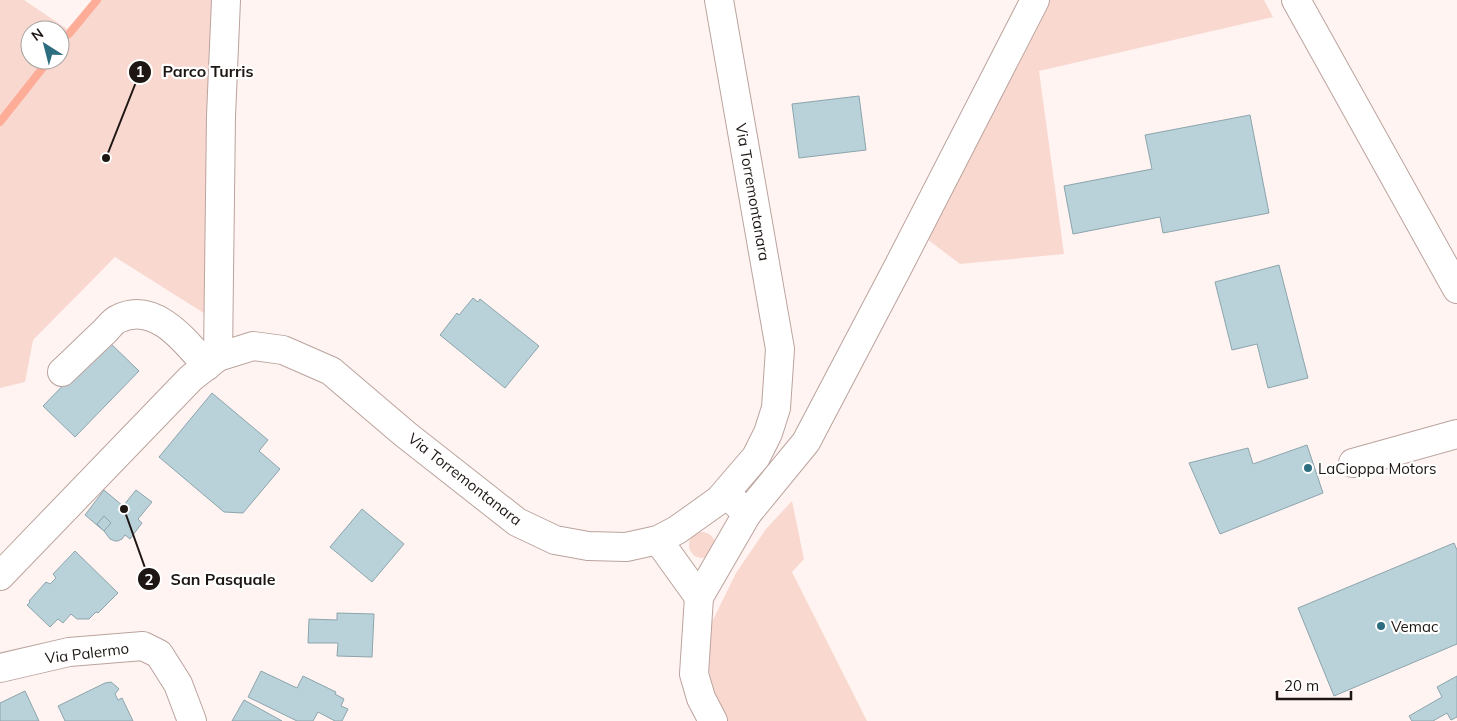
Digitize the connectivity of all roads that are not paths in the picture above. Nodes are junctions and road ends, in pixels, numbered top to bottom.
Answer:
1 (226, 0) edge
2 (719, 0) edge
3 (1034, 0) edge
4 (1296, 0) edge
5 (1457, 289) edge
6 (212, 361) junction
7 (62, 372) dead end
8 (1457, 434) edge
9 (1353, 463) dead end
10 (726, 493) junction
11 (746, 514) junction
12 (658, 540) junction
13 (0, 576) edge
14 (699, 597) junction
15 (0, 668) edge
16 (192, 721) edge
17 (713, 721) edge

1 - 6 street
2 - 10 street, Via Torremontanara
3 - 11 street
4 - 5 street
6 - 7 street
6 - 12 street, Via Torremontanara
6 - 13 street, Via Torremontanara
8 - 9 street
10 - 11 street
10 - 12 street, Via Torremontanara
11 - 14 street
12 - 14 street
14 - 17 street
15 - 16 street, Via Palermo

